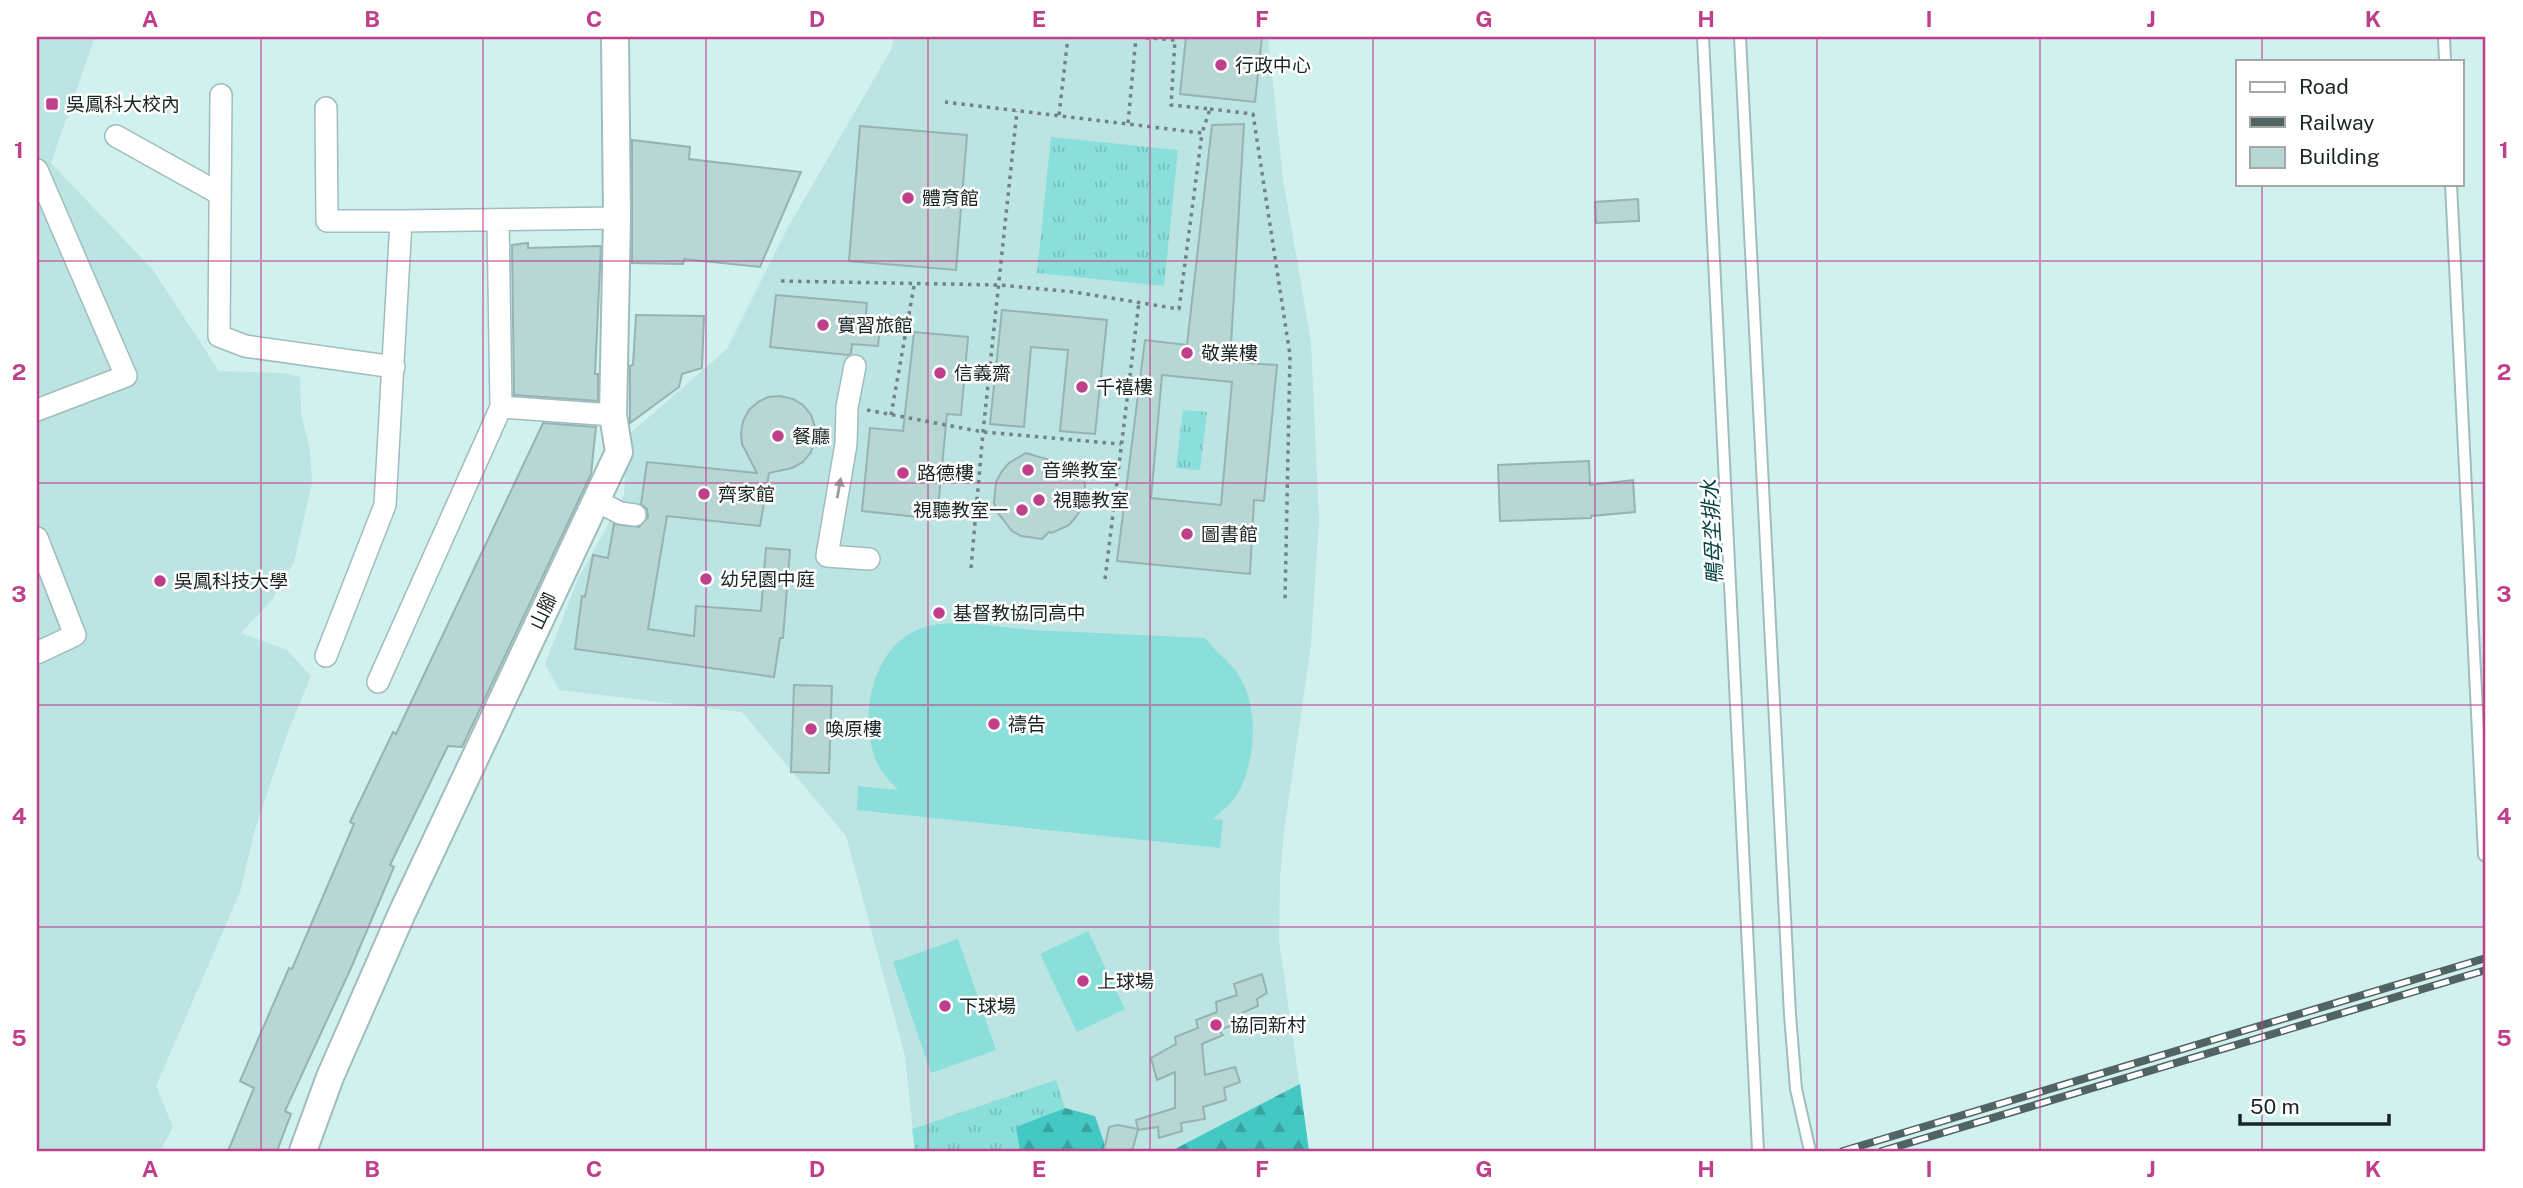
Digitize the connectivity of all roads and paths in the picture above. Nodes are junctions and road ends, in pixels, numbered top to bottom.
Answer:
1 (615, 37) edge
2 (1068, 37) edge
3 (1137, 37) edge
4 (1703, 37) edge
5 (1740, 37) edge
6 (2444, 37) edge
7 (2445, 60) edge
8 (221, 95) dead end
9 (945, 102) dead end
10 (326, 108) dead end
11 (1210, 109) junction
12 (1017, 111) junction
13 (1059, 116) junction
14 (1128, 123) junction
15 (1202, 133) junction
16 (116, 136) dead end
17 (37, 170) edge
18 (2451, 186) edge
19 (220, 194) junction
20 (617, 218) junction
21 (498, 220) junction
22 (401, 221) junction
23 (781, 281) dead end
24 (914, 285) junction
25 (999, 285) junction
26 (1139, 302) junction
27 (855, 366) dead end
28 (394, 368) junction
29 (500, 407) junction
30 (847, 407) junction
31 (37, 410) edge
32 (613, 415) junction
33 (891, 415) junction
34 (982, 432) junction
35 (1121, 444) junction
36 (595, 500) junction
37 (635, 515) dead end
38 (37, 538) edge
39 (869, 559) dead end
40 (971, 568) dead end
41 (1105, 579) dead end
42 (1286, 601) dead end
43 (37, 653) edge
44 (326, 656) dead end
45 (379, 682) dead end
46 (2484, 855) dead end
47 (303, 1151) edge
48 (1758, 1151) edge
49 (1810, 1151) edge

1 - 20 street, 山腳
2 - 13 path
3 - 11 path
3 - 14 path
4 - 48 lane
5 - 49 lane
6 - 7 lane
8 - 19 street
9 - 12 path
10 - 22 street
11 - 15 path
11 - 42 path
12 - 13 path
12 - 25 path
13 - 14 path
14 - 15 path
15 - 26 path
16 - 19 street
17 - 31 street
18 - 46 lane
19 - 28 street
20 - 21 street
20 - 32 street, 山腳
21 - 22 street
21 - 29 street
22 - 28 street
23 - 24 path
24 - 25 path
24 - 33 path
25 - 26 path
25 - 34 path
26 - 35 path
27 - 30 street
28 - 44 street
29 - 32 street
29 - 45 street
30 - 33 path
39 -> 30 street
32 - 36 street, 山腳
33 - 34 path
34 - 35 path
34 - 40 path
35 - 41 path
36 - 37 street
36 - 47 street, 山腳
38 - 43 street

